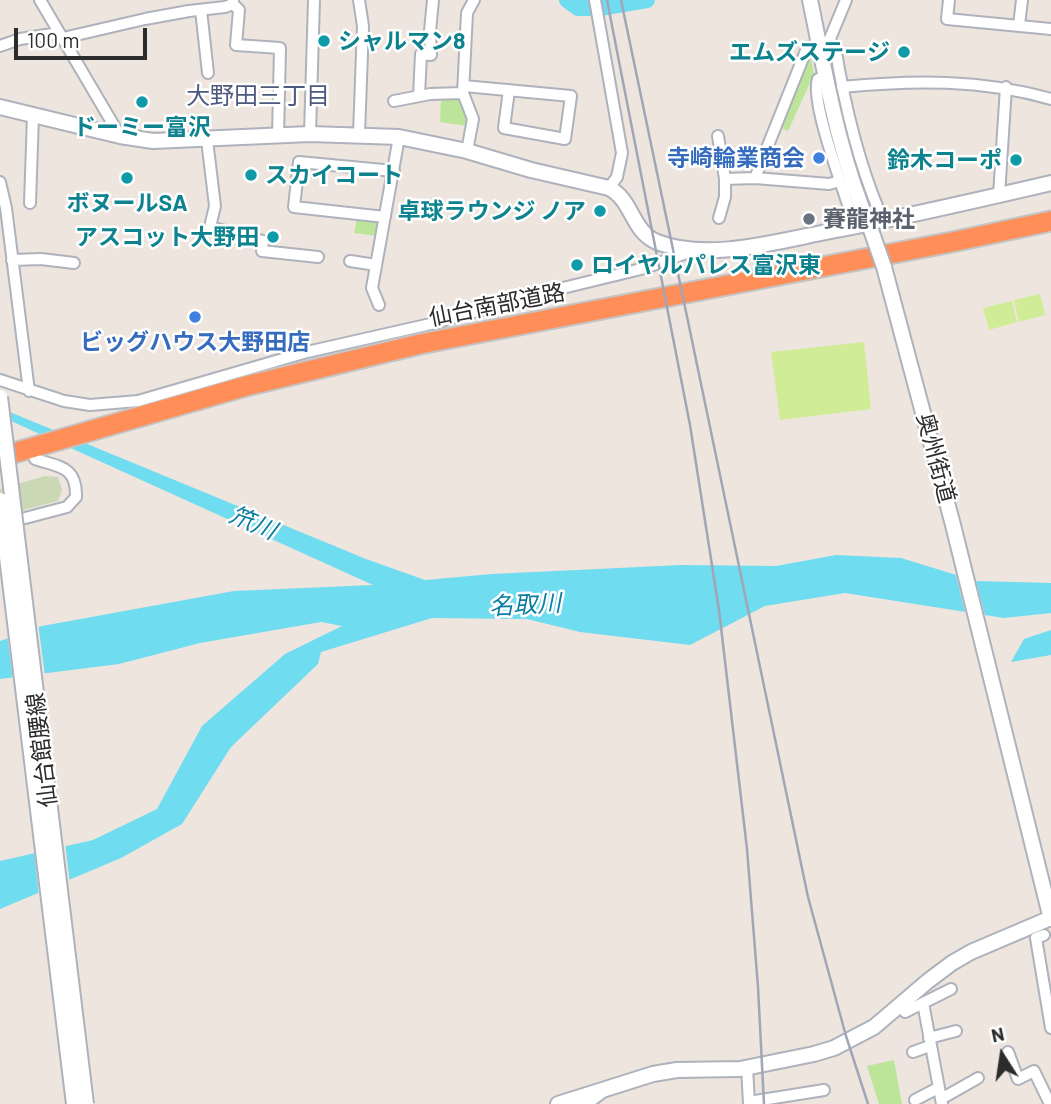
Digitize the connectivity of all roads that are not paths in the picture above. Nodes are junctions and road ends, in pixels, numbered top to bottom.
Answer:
1 (40, 0) edge
2 (314, 0) edge
3 (359, 0) edge
4 (433, 0) edge
5 (474, 0) edge
6 (595, 0) edge
7 (810, 0) edge
8 (846, 0) edge
9 (948, 0) edge
10 (1022, 0) edge
11 (233, 2) edge
12 (201, 10) junction
13 (1019, 25) junction
14 (1051, 29) edge
15 (61, 36) junction
16 (824, 43) junction
17 (0, 46) edge
18 (208, 73) dead end
19 (826, 77) junction
20 (842, 87) junction
21 (1006, 88) junction
22 (463, 89) junction
23 (509, 90) junction
24 (419, 96) junction
25 (1051, 99) edge
26 (394, 101) dead end
27 (0, 107) edge
28 (33, 116) junction
29 (310, 134) junction
30 (359, 134) junction
31 (120, 136) junction
32 (278, 136) junction
33 (718, 136) dead end
34 (399, 137) junction
35 (207, 140) junction
36 (467, 151) junction
37 (394, 172) junction
38 (755, 178) junction
39 (725, 179) junction
40 (840, 181) junction
41 (0, 182) edge
42 (1051, 183) edge
43 (609, 188) junction
44 (999, 195) junction
45 (30, 203) dead end
46 (879, 211) dead end
47 (385, 217) junction
48 (852, 217) dead end
49 (719, 218) dead end
50 (1051, 221) edge
51 (870, 227) junction
52 (698, 249) junction
53 (318, 257) dead end
54 (68, 259) dead end
55 (12, 260) junction
56 (350, 261) dead end
57 (376, 265) junction
58 (379, 305) dead end
59 (0, 380) edge
60 (29, 391) junction
61 (0, 397) edge
62 (31, 454) junction
63 (0, 457) edge
64 (0, 500) edge
65 (0, 524) edge
66 (1051, 916) edge
67 (1044, 935) dead end
68 (951, 989) dead end
69 (923, 1003) junction
70 (905, 1012) dead end
71 (1051, 1028) edge
72 (956, 1031) dead end
73 (929, 1042) junction
74 (913, 1052) dead end
75 (1008, 1052) dead end
76 (747, 1067) junction
77 (978, 1077) dead end
78 (608, 1089) junction
79 (824, 1090) dead end
80 (940, 1097) edge
81 (800, 1099) edge
82 (915, 1100) dead end
83 (749, 1103) edge
84 (74, 1104) edge
85 (86, 1104) edge
86 (558, 1104) edge
87 (587, 1104) edge
88 (1050, 1104) edge

1 - 15 street
2 - 29 street
3 - 30 street
4 - 24 street
5 - 22 street
6 - 43 street
7 - 16 main road, 奥州街道
8 - 16 street
9 - 13 street
10 - 13 street
11 - 12 street
11 - 32 street
12 - 15 street
12 - 18 street
13 - 14 street
15 - 17 street
15 - 31 street
16 - 19 main road, 奥州街道
16 - 20 street
16 - 38 street
19 - 40 street
19 - 51 main road, 奥州街道
20 - 21 street
20 - 46 street
21 - 25 street
21 - 44 street
22 - 23 street
22 - 24 street
22 - 36 street
23 - 23 street
24 - 26 street
27 - 28 main road
28 - 31 main road
28 - 45 street
29 - 30 main road
29 - 32 main road
30 - 34 main road
31 - 35 main road
32 - 35 main road
33 - 39 street
34 - 36 main road
34 - 37 street
35 - 53 street
36 - 43 main road
37 - 47 street
37 - 47 street
38 - 39 street
38 - 40 street
39 - 49 street
40 - 48 street
41 - 55 street
42 - 44 main road
43 - 52 main road
44 - 51 main road
47 - 57 street
50 - 62 highway, 仙台南部道路
51 - 52 main road
51 - 66 main road, 奥州街道, bridge
52 - 60 street
54 - 55 street
55 - 60 street
56 - 57 street
57 - 58 street
59 - 60 street
61 - 85 main road, 仙台館腰線, bridge
62 - 63 highway, 仙台南部道路
62 - 65 street
64 - 84 main road, 仙台館腰線, bridge
66 - 76 main road
67 - 71 street
68 - 69 street
69 - 70 street
69 - 73 street
72 - 73 street
73 - 74 street
73 - 80 street
75 - 88 street
76 - 78 main road
76 - 83 street
77 - 80 street
78 - 86 main road
78 - 87 street
79 - 81 street
80 - 82 street
81 - 83 street

